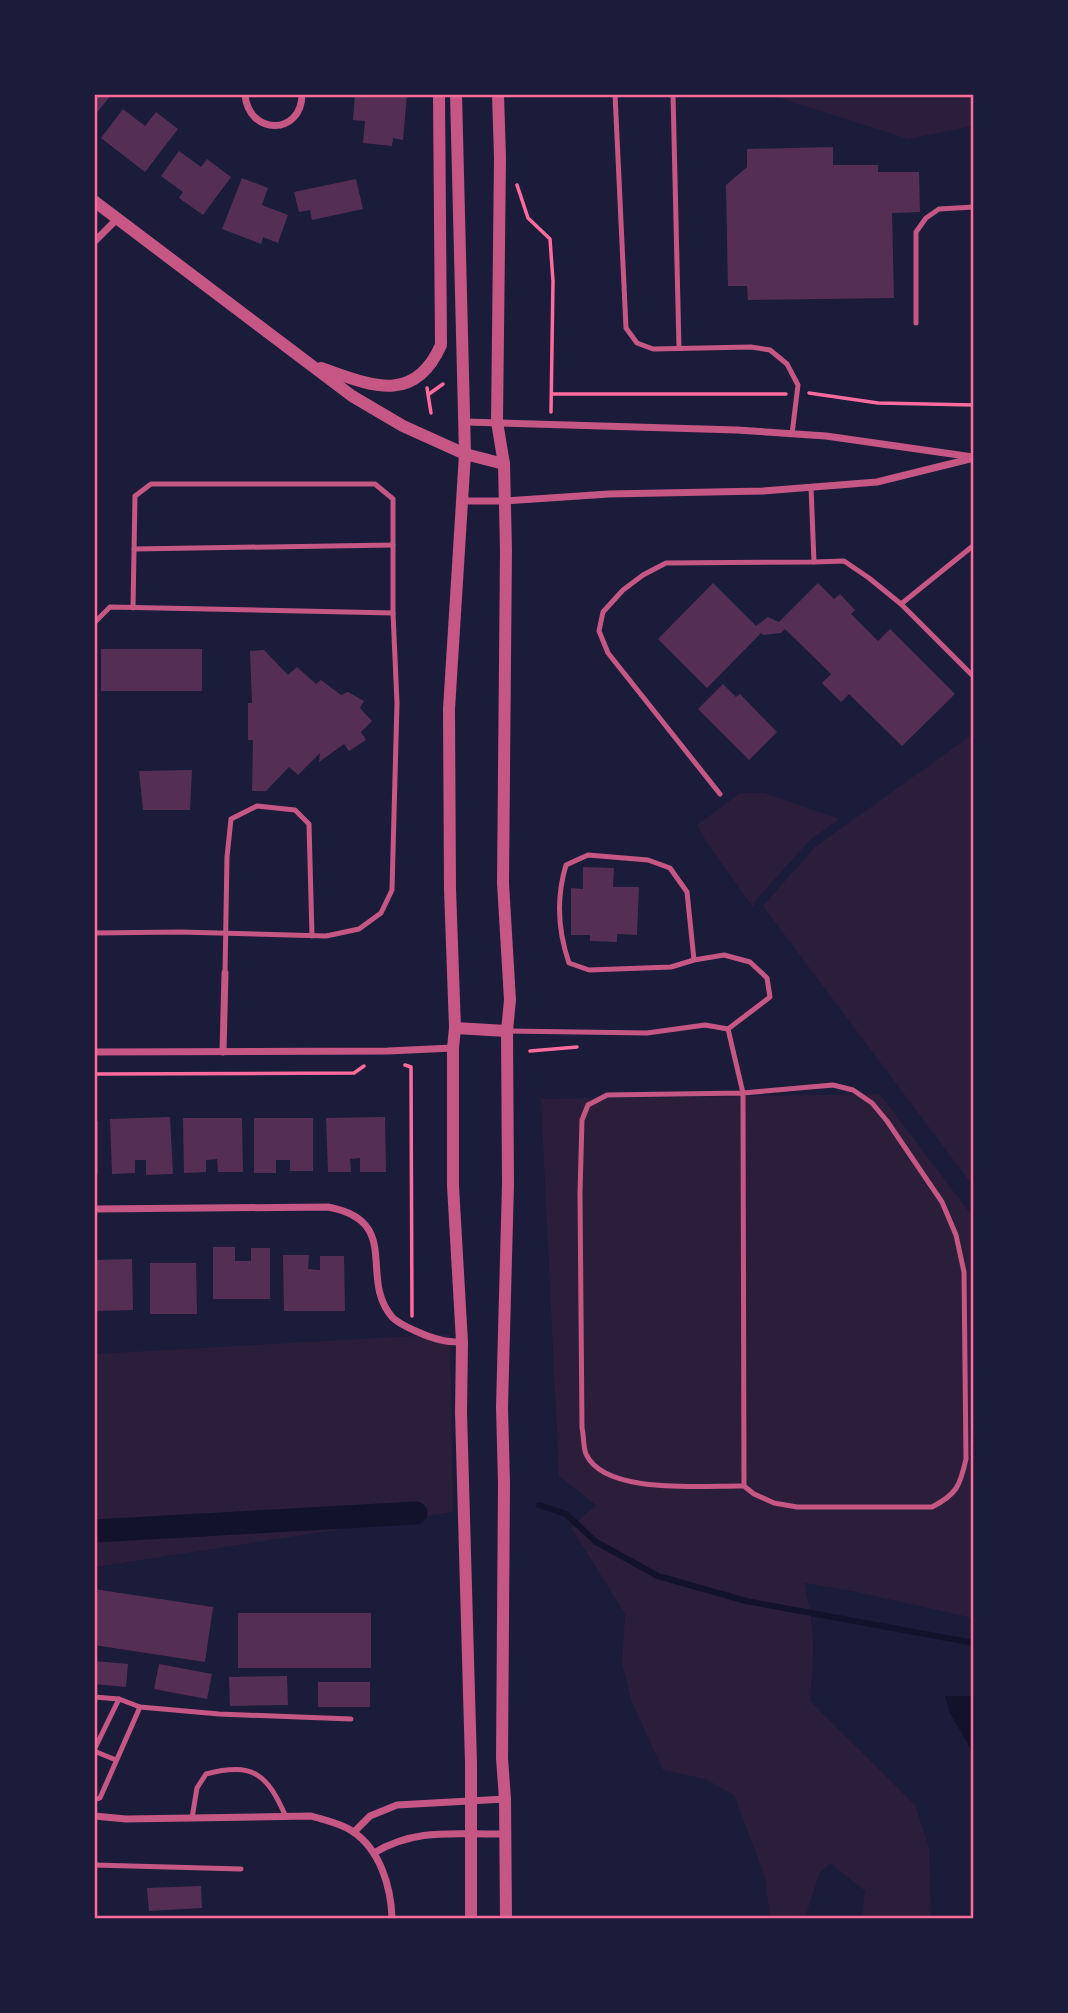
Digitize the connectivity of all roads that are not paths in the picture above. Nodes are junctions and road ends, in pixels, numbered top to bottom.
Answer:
1 (245, 94) edge
2 (302, 94) edge
3 (439, 94) edge
4 (456, 94) edge
5 (498, 94) edge
6 (615, 94) edge
7 (673, 94) edge
8 (94, 201) edge
9 (974, 207) edge
10 (117, 219) junction
11 (94, 242) edge
12 (916, 323) dead end
13 (679, 348) junction
14 (307, 363) junction
15 (465, 422) junction
16 (497, 422) junction
17 (792, 434) junction
18 (465, 454) junction
19 (974, 457) edge
20 (504, 464) junction
21 (811, 487) junction
22 (461, 501) junction
23 (504, 501) junction
24 (393, 545) junction
25 (974, 545) edge
26 (134, 549) junction
27 (814, 562) junction
28 (901, 604) junction
29 (133, 608) junction
30 (393, 613) junction
31 (94, 623) edge
32 (974, 677) edge
33 (720, 794) dead end
34 (94, 933) edge
35 (227, 933) junction
36 (312, 936) junction
37 (694, 960) junction
38 (225, 973) joint
39 (455, 1028) junction
40 (728, 1029) junction
41 (507, 1031) junction
42 (453, 1048) junction
43 (94, 1052) edge
44 (223, 1052) junction
45 (743, 1093) junction
46 (94, 1209) edge
47 (462, 1342) junction
48 (744, 1486) junction
49 (94, 1697) edge
50 (119, 1699) junction
51 (140, 1707) junction
52 (351, 1719) dead end
53 (94, 1750) edge
54 (117, 1760) junction
55 (505, 1799) junction
56 (94, 1800) edge
57 (470, 1800) junction
58 (94, 1816) edge
59 (286, 1816) junction
60 (192, 1818) junction
61 (354, 1832) junction
62 (505, 1834) junction
63 (470, 1835) junction
64 (374, 1853) junction
65 (94, 1864) edge
66 (241, 1869) dead end
67 (392, 1919) edge
68 (471, 1919) edge
69 (506, 1919) edge

1 - 2 street
3 - 14 street
4 - 15 street
5 - 16 street
6 - 13 lane
7 - 13 lane
8 - 10 street
9 - 12 lane
10 - 11 street
10 - 14 street
13 - 17 lane
14 - 18 street
15 - 16 street
15 - 18 street
16 - 17 street
16 - 20 street
17 - 19 street
18 - 20 street
18 - 22 street
19 - 21 street
20 - 23 street
21 - 23 street
21 - 27 lane
22 - 23 street
22 - 39 street
23 - 41 street
24 - 26 lane
24 - 26 lane
24 - 30 lane
25 - 28 lane
26 - 29 lane
27 - 28 lane
27 - 33 lane
28 - 32 lane
29 - 30 lane
29 - 31 lane
30 - 36 lane
34 - 35 lane
35 - 36 lane
35 - 36 lane
35 - 38 lane
37 - 37 lane
37 - 40 lane
38 - 44 street
39 - 41 street
39 - 42 street
40 - 41 lane
40 - 45 lane
41 - 55 street
42 - 44 street
42 - 47 street
43 - 44 street
45 - 48 lane
45 - 48 lane
45 - 48 lane
46 - 47 street
47 - 57 street
49 - 50 lane
50 - 51 lane
50 - 53 lane
51 - 52 lane
51 - 54 lane
53 - 54 lane
54 - 56 lane
55 - 57 street
55 - 62 street
57 - 61 street
57 - 63 street
58 - 60 street
59 - 60 street
59 - 60 lane
59 - 61 street
61 - 64 street
62 - 63 street
62 - 69 street
63 - 64 street
63 - 68 street
64 - 67 street
65 - 66 lane

